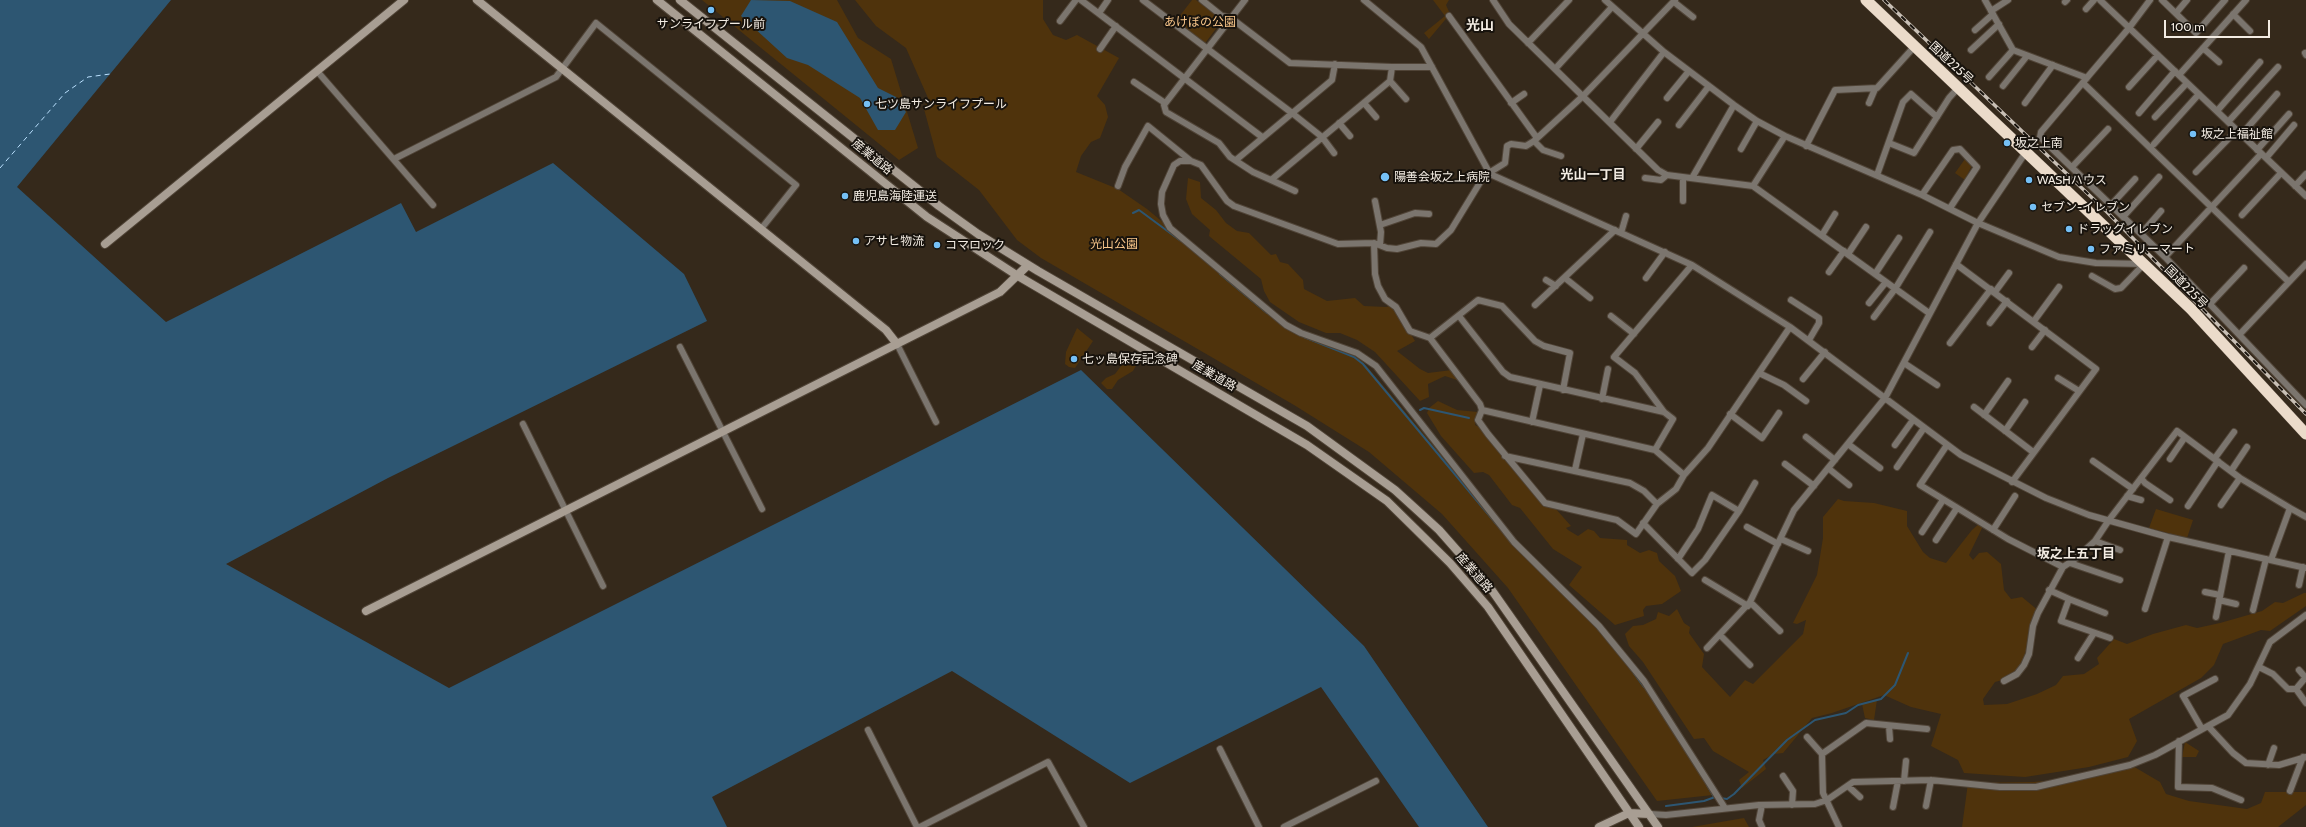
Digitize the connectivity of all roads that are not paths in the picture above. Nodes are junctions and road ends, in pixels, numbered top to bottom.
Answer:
1 (404, 0) edge
2 (477, 0) edge
3 (657, 0) edge
4 (680, 0) edge
5 (1076, 0) edge
6 (1081, 0) edge
7 (1108, 0) edge
8 (1143, 0) edge
9 (1202, 0) edge
10 (1245, 0) edge
11 (1364, 0) edge
12 (1493, 0) edge
13 (1569, 0) edge
14 (1605, 0) edge
15 (1866, 0) edge
16 (1985, 0) edge
17 (2008, 0) edge
18 (2094, 0) edge
19 (2100, 0) edge
20 (2150, 0) edge
21 (2162, 0) edge
22 (2188, 0) edge
23 (2225, 0) edge
24 (2246, 0) edge
25 (1674, 1) edge
26 (1612, 7) junction
27 (2086, 9) dead end
28 (1099, 13) junction
29 (1992, 13) junction
30 (2176, 13) junction
31 (2233, 14) junction
32 (1449, 16) dead end
33 (1693, 17) dead end
34 (1231, 18) junction
35 (1060, 21) dead end
36 (1999, 24) junction
37 (1116, 26) junction
38 (2129, 28) junction
39 (1975, 30) dead end
40 (2250, 31) dead end
41 (1643, 34) junction
42 (1528, 43) junction
43 (1914, 47) junction
44 (2203, 48) junction
45 (1100, 49) dead end
46 (1207, 49) junction
47 (1971, 50) dead end
48 (2013, 50) junction
49 (1664, 52) junction
50 (2158, 55) junction
51 (2027, 56) junction
52 (2219, 62) dead end
53 (1335, 64) junction
54 (2256, 64) dead end
55 (2053, 65) junction
56 (1432, 67) junction
57 (2278, 67) dead end
58 (561, 68) junction
59 (1392, 68) junction
60 (1555, 69) junction
61 (317, 71) junction
62 (1689, 71) junction
63 (2177, 73) junction
64 (1184, 77) junction
65 (1989, 77) dead end
66 (1390, 80) junction
67 (2085, 80) junction
68 (1134, 82) dead end
69 (2187, 83) junction
70 (1709, 86) junction
71 (2003, 86) dead end
72 (2129, 87) dead end
73 (1958, 88) junction
74 (1874, 89) junction
75 (1524, 94) dead end
76 (2200, 94) junction
77 (2277, 94) dead end
78 (1583, 96) junction
79 (1667, 98) dead end
80 (1406, 99) dead end
81 (1364, 102) junction
82 (1165, 103) junction
83 (1511, 103) junction
84 (1869, 103) dead end
85 (2025, 103) dead end
86 (1734, 105) junction
87 (2217, 111) junction
88 (1292, 113) junction
89 (2139, 113) dead end
90 (2289, 114) dead end
91 (1376, 117) dead end
92 (1937, 117) junction
93 (2155, 117) dead end
94 (1757, 121) junction
95 (1610, 122) junction
96 (1658, 122) dead end
97 (2228, 122) junction
98 (1340, 123) junction
99 (1679, 125) dead end
100 (2294, 125) dead end
101 (2108, 129) dead end
102 (2239, 133) junction
103 (1350, 136) dead end
104 (1785, 136) junction
105 (1262, 137) junction
106 (1322, 138) junction
107 (1535, 140) junction
108 (1889, 143) junction
109 (2154, 144) dead end
110 (1806, 146) junction
111 (1636, 148) junction
112 (1741, 149) dead end
113 (2026, 152) junction
114 (1334, 153) dead end
115 (2261, 154) junction
116 (1561, 156) dead end
117 (394, 159) junction
118 (1236, 160) junction
119 (1191, 161) junction
120 (2072, 167) junction
121 (2196, 172) dead end
122 (2281, 173) junction
123 (1490, 174) junction
124 (2306, 174) edge
125 (1667, 175) junction
126 (1877, 175) junction
127 (1683, 177) junction
128 (2159, 177) dead end
129 (1645, 178) dead end
130 (1692, 178) junction
131 (2135, 179) dead end
132 (1271, 180) junction
133 (1118, 186) dead end
134 (1753, 186) junction
135 (2295, 186) junction
136 (1295, 191) dead end
137 (1922, 195) junction
138 (2306, 196) edge
139 (1375, 201) dead end
140 (1683, 201) dead end
141 (433, 205) dead end
142 (2111, 205) junction
143 (2210, 207) junction
144 (1950, 208) junction
145 (2161, 211) dead end
146 (1429, 214) dead end
147 (1835, 214) dead end
148 (2242, 215) dead end
149 (1626, 216) dead end
150 (2123, 217) junction
151 (1978, 223) junction
152 (1380, 225) junction
153 (1866, 227) dead end
154 (761, 229) junction
155 (1618, 232) junction
156 (1930, 232) dead end
157 (2141, 234) junction
158 (1822, 235) junction
159 (1899, 238) dead end
160 (105, 244) dead end
161 (1377, 244) junction
162 (1664, 252) junction
163 (1846, 253) junction
164 (2165, 258) junction
165 (1956, 264) junction
166 (2144, 264) junction
167 (2306, 264) edge
168 (1028, 265) junction
169 (1692, 265) junction
170 (2244, 268) dead end
171 (1829, 272) dead end
172 (2009, 273) dead end
173 (1875, 274) junction
174 (1018, 276) junction
175 (2092, 276) dead end
176 (1565, 278) junction
177 (1646, 278) dead end
178 (1546, 280) dead end
179 (1886, 282) junction
180 (2289, 282) junction
181 (1556, 286) junction
182 (2059, 287) dead end
183 (1895, 289) junction
184 (1993, 291) junction
185 (1590, 298) dead end
186 (1790, 300) dead end
187 (2007, 301) junction
188 (1869, 303) dead end
189 (2210, 304) junction
190 (1535, 305) dead end
191 (1929, 313) junction
192 (1459, 316) junction
193 (1611, 316) dead end
194 (1874, 317) dead end
195 (2034, 321) junction
196 (1990, 323) dead end
197 (1790, 327) junction
198 (2045, 330) junction
199 (1634, 334) junction
200 (2240, 334) junction
201 (1430, 338) junction
202 (1809, 340) junction
203 (1950, 342) dead end
204 (897, 344) junction
205 (680, 347) dead end
206 (2032, 347) dead end
207 (1825, 352) junction
208 (1904, 363) junction
209 (1608, 369) dead end
210 (1759, 372) junction
211 (2058, 378) dead end
212 (1803, 379) dead end
213 (2008, 380) dead end
214 (1540, 385) junction
215 (1937, 385) dead end
216 (1563, 390) junction
217 (2079, 391) junction
218 (1885, 398) junction
219 (1602, 399) junction
220 (1806, 401) dead end
221 (2025, 402) dead end
222 (2306, 404) edge
223 (1974, 407) dead end
224 (1482, 410) junction
225 (1664, 412) junction
226 (1779, 413) dead end
227 (1730, 414) junction
228 (1984, 415) junction
229 (1913, 420) junction
230 (936, 422) dead end
231 (1532, 422) junction
232 (523, 424) dead end
233 (1924, 428) junction
234 (2005, 430) junction
235 (721, 432) junction
236 (2234, 432) dead end
237 (1582, 434) junction
238 (2306, 434) edge
239 (1806, 437) dead end
240 (2185, 437) junction
241 (1848, 444) junction
242 (1895, 445) dead end
243 (1947, 445) junction
244 (2247, 447) dead end
245 (1654, 450) junction
246 (2033, 452) junction
247 (1505, 456) junction
248 (2170, 459) dead end
249 (1835, 460) junction
250 (2216, 460) junction
251 (2093, 461) dead end
252 (1785, 464) dead end
253 (1897, 467) dead end
254 (1828, 468) junction
255 (1880, 468) dead end
256 (1575, 470) junction
257 (2232, 471) junction
258 (1684, 476) junction
259 (2142, 478) junction
260 (2240, 478) junction
261 (2012, 482) junction
262 (1755, 483) dead end
263 (1849, 485) dead end
264 (1814, 486) junction
265 (2133, 489) junction
266 (2015, 496) dead end
267 (2127, 496) junction
268 (1943, 500) junction
269 (2140, 500) dead end
270 (2170, 500) dead end
271 (1657, 504) junction
272 (2221, 505) dead end
273 (2188, 506) dead end
274 (1957, 508) junction
275 (2290, 508) junction
276 (762, 509) dead end
277 (1739, 511) junction
278 (565, 512) junction
279 (2306, 517) edge
280 (2109, 520) junction
281 (1643, 523) junction
282 (1747, 528) dead end
283 (1993, 530) junction
284 (1922, 532) dead end
285 (2168, 537) junction
286 (1936, 540) dead end
287 (2095, 541) junction
288 (1779, 542) junction
289 (2120, 550) dead end
290 (1808, 551) dead end
291 (2229, 551) junction
292 (2268, 559) junction
293 (1678, 560) junction
294 (2070, 563) junction
295 (2062, 567) junction
296 (2304, 567) edge
297 (1705, 580) dead end
298 (2120, 580) dead end
299 (2299, 585) dead end
300 (604, 586) dead end
301 (2049, 590) junction
302 (2205, 592) dead end
303 (2220, 597) junction
304 (2070, 599) junction
305 (1749, 604) junction
306 (2236, 604) dead end
307 (2145, 609) dead end
308 (2253, 610) dead end
309 (366, 611) dead end
310 (2105, 613) dead end
311 (2306, 615) edge
312 (2216, 617) dead end
313 (1780, 631) dead end
314 (2094, 633) junction
315 (1720, 635) junction
316 (2110, 638) dead end
317 (1707, 648) dead end
318 (2078, 658) dead end
319 (1750, 665) dead end
320 (2259, 667) junction
321 (2299, 670) dead end
322 (2306, 677) edge
323 (2215, 679) dead end
324 (2004, 681) dead end
325 (2296, 689) junction
326 (2306, 703) edge
327 (1889, 726) junction
328 (2208, 726) junction
329 (1927, 729) dead end
330 (2202, 729) junction
331 (868, 730) dead end
332 (1807, 737) dead end
333 (1890, 739) dead end
334 (2179, 741) junction
335 (2274, 748) dead end
336 (1220, 750) dead end
337 (1822, 754) junction
338 (2305, 757) edge
339 (1906, 761) dead end
340 (2268, 765) junction
341 (1783, 776) dead end
342 (1932, 780) junction
343 (1376, 781) dead end
344 (1901, 781) junction
345 (1848, 786) junction
346 (2290, 791) dead end
347 (1860, 797) dead end
348 (1827, 800) junction
349 (2241, 800) dead end
350 (1724, 805) junction
351 (1762, 805) junction
352 (1792, 805) junction
353 (1926, 806) dead end
354 (1893, 807) dead end
355 (1628, 813) junction
356 (1649, 814) junction
357 (917, 827) edge
358 (920, 827) edge
359 (1084, 827) edge
360 (1259, 827) edge
361 (1284, 827) edge
362 (1599, 827) edge
363 (1639, 827) edge
364 (1658, 827) edge
365 (1762, 827) edge
366 (1840, 827) edge

1 - 61 main road
2 - 58 main road
3 - 174 main road, 産業道路
4 - 168 main road, 産業道路
5 - 35 street
6 - 28 street
7 - 28 street
8 - 46 street
9 - 34 street
10 - 34 street
11 - 56 street
12 - 42 street
13 - 42 street
14 - 26 street
15 - 43 highway, 国道225号
16 - 29 street
17 - 29 street
18 - 27 street
19 - 38 street
20 - 38 street
21 - 30 street
22 - 30 street
23 - 30 street
24 - 31 street
25 - 33 street
25 - 41 street
26 - 41 street
26 - 60 street
28 - 37 street
29 - 36 street
29 - 39 street
31 - 40 street
31 - 44 street
32 - 83 street
34 - 46 street
34 - 53 street
36 - 47 street
36 - 48 street
37 - 45 street
37 - 64 street
38 - 50 street
38 - 67 street
41 - 49 street
41 - 78 street
42 - 60 street
43 - 73 highway, 国道225号
43 - 74 street
44 - 52 street
44 - 63 street
46 - 64 street
46 - 88 street
48 - 51 street
48 - 65 street
49 - 62 street
49 - 95 street
50 - 63 street
50 - 72 street
51 - 55 street
51 - 71 street
53 - 59 street
53 - 88 street
54 - 87 street
55 - 67 street
55 - 85 street
56 - 59 street
56 - 123 street
57 - 97 street
58 - 117 street
58 - 154 main road
58 - 154 street
59 - 66 street
60 - 78 street
61 - 117 street
61 - 160 main road
62 - 70 street
62 - 79 street
63 - 69 street
63 - 89 street
64 - 82 street
64 - 105 street
66 - 80 street
66 - 81 street
67 - 120 street
67 - 143 street
68 - 82 street
69 - 76 street
69 - 93 street
70 - 86 street
70 - 99 street
73 - 92 street
73 - 113 highway, 国道225号
74 - 84 street
74 - 110 street
75 - 83 street
76 - 87 street
76 - 109 street
77 - 102 street
78 - 95 street
78 - 107 street
81 - 91 street
81 - 98 street
82 - 118 street
83 - 107 street
86 - 94 street
86 - 130 street
87 - 97 street
88 - 105 street
88 - 106 street
90 - 115 street
92 - 108 street
92 - 108 street
94 - 104 street
94 - 112 street
95 - 111 street
96 - 111 street
97 - 102 street
98 - 103 street
98 - 106 street
100 - 115 street
101 - 120 street
102 - 115 street
102 - 121 street
104 - 110 street
104 - 134 street
105 - 118 street
106 - 114 street
106 - 132 street
107 - 116 street
107 - 123 street
108 - 126 street
110 - 126 street
111 - 125 street
113 - 151 street
113 - 166 highway, 国道225号
115 - 122 street
115 - 143 street
117 - 141 street
118 - 132 street
119 - 133 street
119 - 161 street
119 - 350 street
120 - 142 street
122 - 135 street
122 - 148 street
123 - 155 street
123 - 161 street
124 - 135 street
125 - 127 street
125 - 129 street
126 - 137 street
127 - 130 street
127 - 140 street
128 - 150 street
130 - 134 street
131 - 142 street
132 - 136 street
134 - 158 street
135 - 138 street
137 - 144 street
137 - 144 street
139 - 152 street
142 - 150 street
143 - 164 street
143 - 180 street
144 - 151 street
145 - 157 street
146 - 152 street
147 - 158 street
149 - 155 street
150 - 157 street
151 - 165 street
151 - 166 street
152 - 161 street
153 - 163 street
154 - 204 main road
155 - 162 street
155 - 176 street
156 - 183 street
157 - 164 street
158 - 163 street
159 - 173 street
161 - 201 street
162 - 169 street
162 - 177 street
163 - 171 street
163 - 173 street
164 - 189 street
165 - 184 street
165 - 191 street
166 - 175 street
166 - 238 highway, 国道225号
167 - 180 street
168 - 174 main road
168 - 356 main road, 産業道路
169 - 197 street
169 - 199 street
170 - 189 street
172 - 184 street
173 - 179 street
174 - 204 main road
174 - 355 main road, 産業道路
176 - 181 street
176 - 185 street
178 - 181 street
179 - 183 street
179 - 188 street
180 - 200 street
181 - 190 street
182 - 195 street
183 - 191 street
183 - 194 street
184 - 187 street
184 - 203 street
186 - 202 street
187 - 195 street
187 - 196 street
189 - 200 street
191 - 208 street
192 - 201 street
192 - 214 street
192 - 216 street
193 - 199 street
195 - 198 street
197 - 202 street
197 - 210 street
198 - 206 street
198 - 217 street
199 - 225 street
200 - 222 street
201 - 224 street
202 - 207 street
204 - 230 street
204 - 235 main road
205 - 235 street
207 - 212 street
207 - 218 street
208 - 215 street
208 - 218 street
209 - 219 street
210 - 220 street
210 - 227 street
211 - 217 street
213 - 228 street
214 - 216 street
214 - 231 street
216 - 219 street
217 - 246 street
218 - 229 street
218 - 241 street
219 - 225 street
221 - 234 street
223 - 228 street
224 - 231 street
224 - 247 street
225 - 245 street
226 - 227 street
227 - 258 street
228 - 234 street
229 - 233 street
229 - 242 street
231 - 237 street
232 - 278 street
233 - 243 street
233 - 253 street
234 - 246 street
235 - 276 street
235 - 278 main road
236 - 250 street
237 - 245 street
237 - 256 street
239 - 249 street
240 - 248 street
240 - 250 street
240 - 259 street
241 - 249 street
241 - 255 street
243 - 261 street
243 - 268 street
244 - 257 street
245 - 258 street
246 - 261 street
247 - 256 street
247 - 281 street
249 - 254 street
250 - 257 street
250 - 273 street
251 - 265 street
252 - 264 street
254 - 263 street
254 - 264 street
256 - 271 street
257 - 260 street
258 - 271 street
259 - 265 street
259 - 270 street
260 - 272 street
260 - 275 street
261 - 280 street
262 - 277 street
264 - 288 street
265 - 267 street
266 - 283 street
267 - 269 street
267 - 280 street
268 - 274 street
268 - 284 street
271 - 281 street
274 - 283 street
274 - 286 street
275 - 279 street
275 - 292 street
277 - 293 street
277 - 293 street
278 - 300 street
278 - 309 main road
280 - 285 street
280 - 287 street
281 - 293 street
282 - 288 street
283 - 295 street
285 - 291 street
285 - 307 street
287 - 289 street
287 - 294 street
288 - 290 street
288 - 305 street
291 - 292 street
291 - 303 street
292 - 296 street
292 - 308 street
294 - 295 street
294 - 298 street
295 - 301 street
296 - 299 street
297 - 305 street
301 - 304 street
301 - 324 street
302 - 303 street
303 - 306 street
303 - 312 street
304 - 310 street
304 - 314 street
305 - 313 street
305 - 315 street
311 - 320 street
314 - 316 street
314 - 318 street
315 - 317 street
315 - 319 street
320 - 325 street
320 - 328 street
321 - 322 street
322 - 325 street
323 - 330 street
325 - 326 street
327 - 329 street
327 - 333 street
327 - 337 street
328 - 330 street
328 - 340 street
330 - 334 street
331 - 357 street
332 - 337 street
334 - 342 street
334 - 349 street
335 - 340 street
336 - 360 street
337 - 348 street
338 - 340 street
338 - 346 street
339 - 344 street
341 - 352 street
342 - 344 street
342 - 353 street
343 - 361 street
344 - 345 street
344 - 354 street
345 - 347 street
345 - 348 street
348 - 352 street
348 - 366 street
350 - 351 street
350 - 356 street
351 - 352 street
351 - 365 street
355 - 356 main road
355 - 362 main road
355 - 363 main road, 産業道路
356 - 364 main road, 産業道路
358 - 359 street

